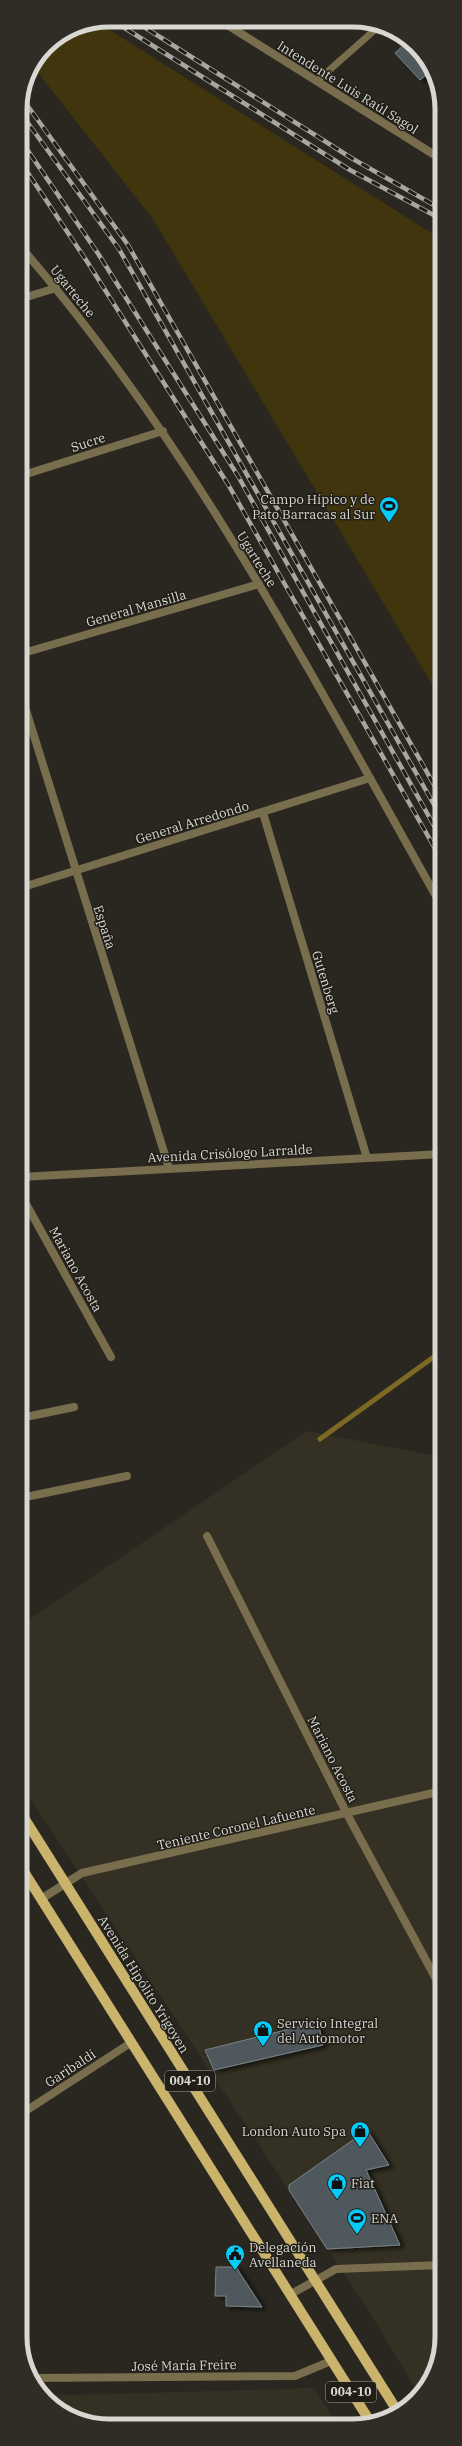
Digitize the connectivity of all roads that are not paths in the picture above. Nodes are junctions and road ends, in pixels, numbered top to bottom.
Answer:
1 (230, 27) edge
2 (375, 30) edge
3 (317, 82) junction
4 (435, 156) edge
5 (27, 254) edge
6 (56, 288) junction
7 (27, 297) edge
8 (163, 431) junction
9 (27, 474) edge
10 (259, 584) junction
11 (27, 652) edge
12 (27, 715) edge
13 (370, 778) junction
14 (263, 813) junction
15 (75, 871) junction
16 (27, 886) edge
17 (435, 893) edge
18 (435, 1154) edge
19 (367, 1158) junction
20 (169, 1168) junction
21 (27, 1176) edge
22 (27, 1206) edge
23 (111, 1357) dead end
24 (74, 1407) dead end
25 (27, 1417) edge
26 (127, 1476) dead end
27 (27, 1497) edge
28 (207, 1536) dead end
29 (435, 1793) edge
30 (347, 1814) junction
31 (27, 1823) edge
32 (27, 1876) edge
33 (65, 1883) junction
34 (41, 1898) junction
35 (435, 1977) edge
36 (132, 2042) junction
37 (27, 2110) edge
38 (435, 2264) edge
39 (314, 2280) junction
40 (291, 2294) junction
41 (331, 2361) junction
42 (38, 2378) edge
43 (395, 2407) edge
44 (367, 2417) edge

1 - 3 street, Intendente Luis Raúl Sagol
2 - 3 lane
3 - 4 street, Intendente Luis Raúl Sagol
5 - 6 street, Ugarteche
6 - 7 street
6 - 8 street, Ugarteche
8 - 9 street, Sucre
8 - 10 street, Ugarteche
10 - 11 street, General Mansilla
10 - 13 street, Ugarteche
12 - 15 street, España
13 - 14 street, General Arredondo
13 - 17 street, Ugarteche
14 - 15 street, General Arredondo
14 - 19 street, Gutenberg
15 - 16 street, General Arredondo
15 - 20 street, España
18 - 19 street, Avenida Crisólogo Larralde
19 - 20 street, Avenida Crisólogo Larralde
20 - 21 street, Avenida Crisólogo Larralde
22 - 23 street, Mariano Acosta
24 - 25 street
26 - 27 street
28 - 30 street, Mariano Acosta
29 - 30 street, Teniente Coronel Lafuente
30 - 33 street, Teniente Coronel Lafuente
30 - 35 street, Mariano Acosta
31 - 33 main road, Avenida Hipólito Yrigoyen / 004-10
32 - 34 main road, 004-10
33 - 34 street, Teniente Coronel Lafuente
33 - 39 main road, Avenida Hipólito Yrigoyen / 004-10
34 - 36 main road, 004-10
36 - 37 street, Garibaldi
36 - 40 main road, 004-10
38 - 39 street
39 - 40 street
39 - 43 main road, Avenida Hipólito Yrigoyen / 004-10
40 - 41 main road, 004-10
41 - 42 street, José María Freire
41 - 44 main road, 004-10

